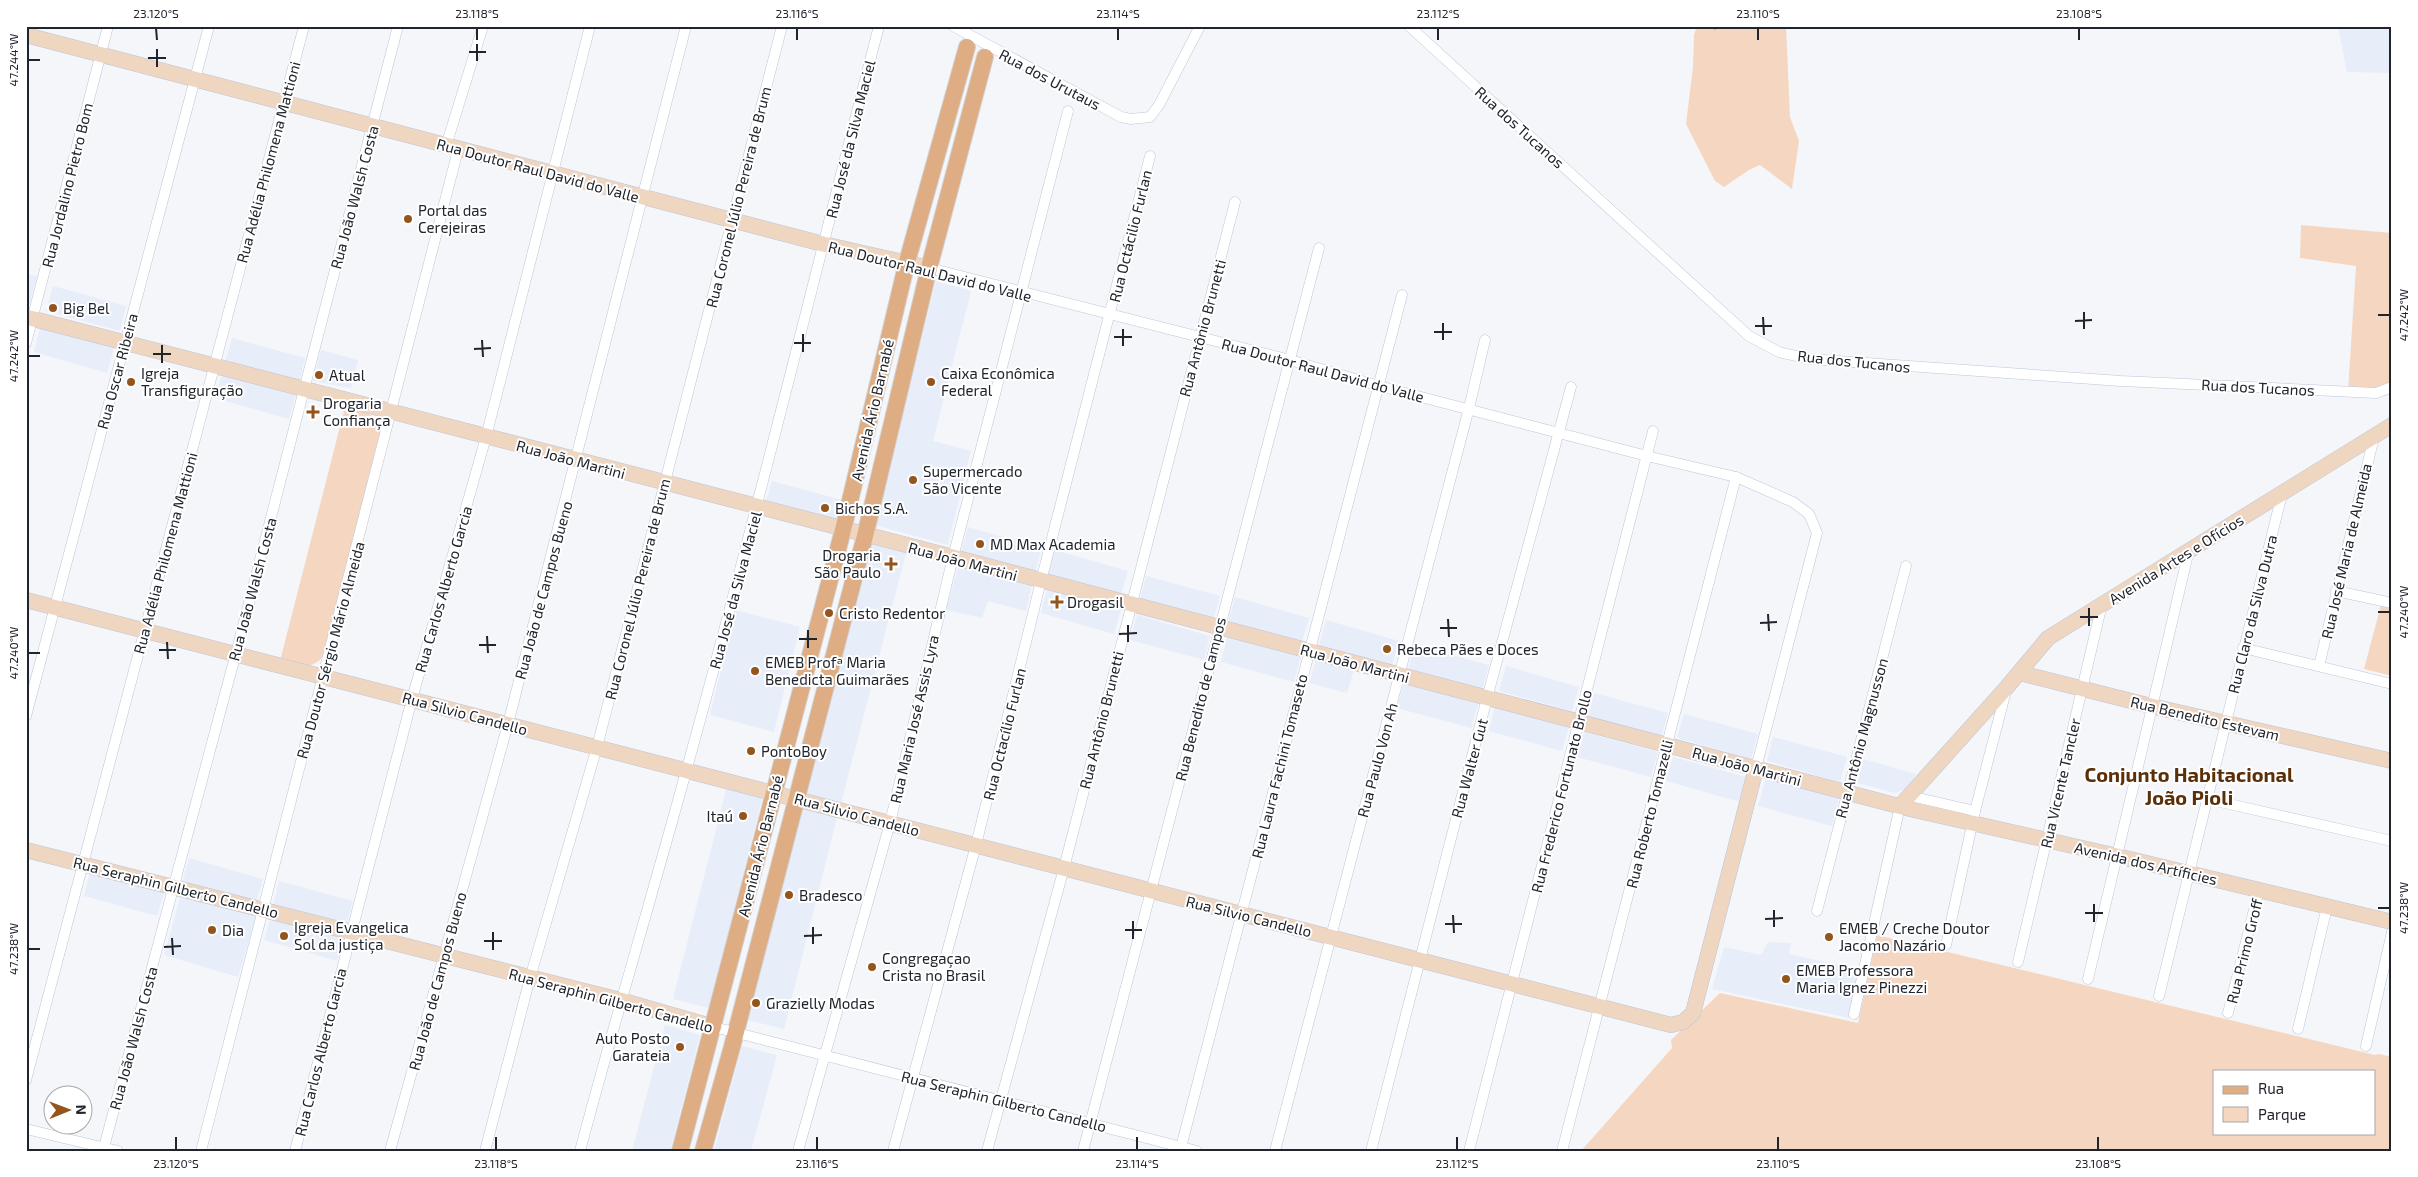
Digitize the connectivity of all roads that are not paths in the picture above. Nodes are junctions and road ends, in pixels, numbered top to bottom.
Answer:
1 (108, 26) edge
2 (209, 26) edge
3 (304, 26) edge
4 (398, 26) edge
5 (483, 26) edge
6 (590, 26) edge
7 (686, 26) edge
8 (782, 26) edge
9 (879, 26) edge
10 (953, 26) edge
11 (1200, 26) edge
12 (1409, 26) edge
13 (26, 35) edge
14 (967, 47) dead end
15 (101, 55) junction
16 (985, 57) dead end
17 (195, 81) junction
18 (956, 92) junction
19 (975, 99) junction
20 (283, 104) junction
21 (1068, 111) dead end
22 (372, 127) junction
23 (452, 148) junction
24 (1150, 156) dead end
25 (553, 174) junction
26 (642, 197) junction
27 (1235, 202) dead end
28 (732, 221) junction
29 (823, 244) junction
30 (1319, 248) dead end
31 (907, 262) junction
32 (929, 268) junction
33 (1020, 293) junction
34 (1402, 295) dead end
35 (1110, 316) junction
36 (29, 318) edge
37 (1200, 338) junction
38 (1485, 340) dead end
39 (26, 343) edge
40 (124, 343) junction
41 (1290, 360) junction
42 (215, 366) junction
43 (1379, 386) junction
44 (1571, 387) dead end
45 (2392, 388) edge
46 (304, 390) junction
47 (1469, 408) junction
48 (392, 413) junction
49 (2392, 425) edge
50 (1654, 431) dead end
51 (1560, 432) junction
52 (486, 437) junction
53 (2374, 437) junction
54 (1647, 456) junction
55 (577, 461) junction
56 (1736, 478) junction
57 (664, 483) junction
58 (2282, 494) junction
59 (757, 508) junction
60 (843, 530) junction
61 (864, 536) junction
62 (2189, 550) junction
63 (952, 557) junction
64 (1906, 566) dead end
65 (1041, 581) junction
66 (2336, 590) junction
67 (26, 600) edge
68 (2392, 603) edge
69 (1130, 604) junction
70 (2102, 604) junction
71 (54, 606) junction
72 (145, 629) junction
73 (1218, 629) junction
74 (2243, 648) junction
75 (1309, 651) junction
76 (236, 653) junction
77 (2319, 666) junction
78 (2020, 672) junction
79 (322, 675) junction
80 (1400, 675) junction
81 (2392, 684) edge
82 (2007, 687) junction
83 (2082, 688) junction
84 (1487, 698) junction
85 (412, 699) junction
86 (2151, 706) junction
87 (26, 716) edge
88 (1578, 722) junction
89 (508, 724) junction
90 (2226, 724) junction
91 (1667, 745) junction
92 (597, 747) junction
93 (2392, 761) edge
94 (1756, 768) junction
95 (687, 770) junction
96 (1847, 791) junction
97 (773, 793) junction
98 (796, 798) junction
99 (2207, 799) junction
100 (1905, 801) junction
101 (1974, 816) junction
102 (890, 823) junction
103 (2047, 840) junction
104 (2392, 841) edge
105 (976, 845) junction
106 (26, 850) edge
107 (2116, 856) junction
108 (82, 864) junction
109 (1064, 868) junction
110 (2188, 873) junction
111 (172, 886) junction
112 (2259, 890) junction
113 (1152, 891) junction
114 (2327, 907) junction
115 (264, 909) junction
116 (1817, 911) dead end
117 (1241, 914) junction
118 (2392, 922) edge
119 (350, 932) junction
120 (2392, 932) edge
121 (1330, 937) junction
122 (1946, 945) dead end
123 (444, 956) junction
124 (1419, 960) junction
125 (2018, 962) dead end
126 (530, 978) junction
127 (2088, 979) dead end
128 (1510, 984) junction
129 (2159, 996) dead end
130 (620, 1000) junction
131 (1600, 1008) junction
132 (2228, 1013) dead end
133 (1854, 1014) dead end
134 (714, 1028) junction
135 (2298, 1029) dead end
136 (736, 1034) junction
137 (2366, 1046) dead end
138 (824, 1054) junction
139 (912, 1078) junction
140 (26, 1080) edge
141 (1000, 1100) junction
142 (1090, 1124) junction
143 (26, 1128) edge
144 (104, 1149) edge
145 (1181, 1149) edge
146 (118, 1151) edge
147 (201, 1151) edge
148 (295, 1151) edge
149 (390, 1151) edge
150 (485, 1151) edge
151 (580, 1151) edge
152 (680, 1151) edge
153 (703, 1151) edge
154 (798, 1151) edge
155 (893, 1151) edge
156 (987, 1151) edge
157 (1083, 1151) edge
158 (1196, 1151) edge
159 (1275, 1151) edge
160 (1371, 1151) edge
161 (1469, 1151) edge
162 (1562, 1151) edge

1 - 15 street, Rua Jordalino Pietro Bom
2 - 17 street, Rua Oscar Ribeira
3 - 20 street, Rua Adélia Philomena Mattioni
4 - 22 street, Rua João Walsh Costa
5 - 23 street, Rua Doutor Sérgio Mário Almeida
6 - 25 street, Rua Carlos Alberto Garcia
7 - 26 street, Rua João de Campos Bueno
8 - 28 street, Rua Coronel Júlio Pereira de Brum
9 - 29 street, Rua José da Silva Maciel
10 - 11 street, Rua dos Urutaus
12 - 45 street, Rua dos Tucanos
13 - 15 street, Rua Doutor Raul David do Valle
14 - 18 main road, Avenida Ário Barnabé
15 - 17 street, Rua Doutor Raul David do Valle
15 - 36 street, Rua Jordalino Pietro Bom
16 - 19 main road, Avenida Ário Barnabé
17 - 20 street, Rua Doutor Raul David do Valle
17 - 40 street, Rua Oscar Ribeira
18 - 19 main road
18 - 31 main road, Avenida Ário Barnabé
19 - 32 main road, Avenida Ário Barnabé
20 - 22 street, Rua Doutor Raul David do Valle
20 - 42 street, Rua Adélia Philomena Mattioni
21 - 33 street, Rua Maria José Assis Lyra
22 - 23 street, Rua Doutor Raul David do Valle
22 - 46 street, Rua João Walsh Costa
23 - 25 street, Rua Doutor Raul David do Valle
23 - 48 street, Rua Doutor Sérgio Mário Almeida
24 - 35 street, Rua Octácilio Furlan
25 - 26 street, Rua Doutor Raul David do Valle
25 - 52 street, Rua Carlos Alberto Garcia
26 - 28 street, Rua Doutor Raul David do Valle
26 - 55 street, Rua João de Campos Bueno
27 - 37 street, Rua Antônio Brunetti
28 - 29 street, Rua Doutor Raul David do Valle
28 - 57 street, Rua Coronel Júlio Pereira de Brum
29 - 31 street, Rua Doutor Raul David do Valle
29 - 59 street, Rua José da Silva Maciel
30 - 41 street, Rua Benedito de Campos
31 - 32 street, Rua Doutor Raul David do Valle
31 - 60 main road, Avenida Ário Barnabé
32 - 33 street, Rua Doutor Raul David do Valle
32 - 61 main road, Avenida Ário Barnabé
33 - 35 street, Rua Doutor Raul David do Valle
33 - 63 street, Rua Maria José Assis Lyra
34 - 43 street, Rua Laura Fachini Tomaseto
35 - 37 street, Rua Doutor Raul David do Valle
35 - 65 street, Rua Octacílio Furlan
36 - 39 street, Rua Jordalino Pietro Bom
36 - 40 street, Rua João Martini
37 - 41 street, Rua Doutor Raul David do Valle
37 - 69 street, Rua Antônio Brunetti
38 - 47 street, Rua Paulo Von Ah
40 - 42 street, Rua João Martini
40 - 71 street, Rua Oscar Ribeira
41 - 43 street, Rua Doutor Raul David do Valle
41 - 73 street, Rua Benedito de Campos
42 - 46 street, Rua João Martini
42 - 72 street, Rua Adélia Philomena Mattioni
43 - 47 street, Rua Doutor Raul David do Valle
43 - 75 street, Rua Laura Fachini Tomaseto
44 - 51 street, Rua Walter Gut
46 - 48 street, Rua João Martini
46 - 76 street, Rua João Walsh Costa
47 - 51 street, Rua Doutor Raul David do Valle
47 - 80 street, Rua Paulo Von Ah
48 - 52 street, Rua João Martini
48 - 79 street, Rua Doutor Sérgio Mário Almeida
49 - 53 street, Avenida Artes e Ofícios
50 - 54 street, Rua Frederico Fortunato Brollo
51 - 54 street, Rua Doutor Raul David do Valle
51 - 84 street, Rua Walter Gut
52 - 55 street, Rua João Martini
52 - 85 street, Rua Carlos Alberto Garcia
53 - 58 street, Avenida Artes e Ofícios
53 - 66 street, Rua José Maria de Almeida
54 - 56 street, Rua Doutor Raul David do Valle
54 - 88 street, Rua Frederico Fortunato Brollo
55 - 57 street, Rua João Martini
55 - 89 street, Rua João de Campos Bueno
56 - 91 street, Rua Roberto Tomazelli
56 - 94 street, Rua Doutor Raul David do Valle
57 - 59 street, Rua João Martini
57 - 92 street, Rua Coronel Júlio Pereira de Brum
58 - 62 street, Avenida Artes e Ofícios
58 - 74 street, Rua Claro da Silva Dutra
59 - 60 street, Rua João Martini
59 - 95 street, Rua José da Silva Maciel
60 - 61 street, Rua João Martini
60 - 97 main road, Avenida Ário Barnabé
61 - 63 street, Rua João Martini
61 - 98 main road, Avenida Ário Barnabé
62 - 70 street, Avenida Artes e Ofícios
62 - 86 street
63 - 65 street, Rua João Martini
63 - 102 street, Rua Maria José Assis Lyra
64 - 96 street, Rua Antônio Magnusson
65 - 69 street, Rua João Martini
65 - 105 street, Rua Octacílio Furlan
66 - 68 street
66 - 77 street, Rua José Maria de Almeida
67 - 71 street, Rua Silvio Candello
69 - 73 street, Rua João Martini
69 - 109 street, Rua Antônio Brunetti
70 - 78 street, Avenida Artes e Ofícios
70 - 83 street, Rua Vicente Tancler
71 - 72 street, Rua Silvio Candello
71 - 87 street, Rua Oscar Ribeira
72 - 76 street, Rua Silvio Candello
72 - 108 street, Rua Adélia Philomena Mattioni
73 - 75 street, Rua João Martini
73 - 113 street, Rua Benedito de Campos
74 - 77 street
74 - 90 street, Rua Claro da Silva Dutra
75 - 80 street, Rua João Martini
75 - 117 street, Rua Laura Fachini Tomaseto
76 - 79 street, Rua Silvio Candello
76 - 111 street, Rua João Walsh Costa
77 - 81 street
78 - 82 street, Avenida Artes e Ofícios
78 - 83 street, Rua Benedito Estevam
79 - 85 street, Rua Silvio Candello
79 - 115 street, Rua Doutor Sérgio Mário Almeida
80 - 84 street, Rua João Martini
80 - 121 street, Rua Paulo Von Ah
82 - 100 street, Avenida Artes e Ofícios
82 - 101 street
83 - 86 street, Rua Benedito Estevam
83 - 103 street, Rua Vicente Tancler
84 - 88 street, Rua João Martini
84 - 124 street, Rua Walter Gut
85 - 89 street, Rua Silvio Candello
85 - 119 street, Rua Carlos Alberto Garcia
86 - 90 street, Rua Benedito Estevam
86 - 107 street
88 - 91 street, Rua João Martini
88 - 128 street, Rua Frederico Fortunato Brollo
89 - 92 street, Rua Silvio Candello
89 - 123 street, Rua João de Campos Bueno
90 - 93 street, Rua Benedito Estevam
90 - 99 street, Rua Claro da Silva Dutra
91 - 94 street, Rua João Martini
91 - 131 street, Rua Roberto Tomazelli
92 - 95 street, Rua Silvio Candello
92 - 126 street, Rua Coronel Júlio Pereira de Brum
94 - 96 street, Rua João Martini
94 - 131 street, Rua Silvio Candello
95 - 97 street, Rua Silvio Candello
95 - 130 street, Rua José da Silva Maciel
96 - 100 street, Rua João Martini
96 - 116 street, Rua Antônio Magnusson
97 - 98 street, Rua Silvio Candello
97 - 134 main road, Avenida Ário Barnabé
98 - 102 street, Rua Silvio Candello
98 - 136 main road, Avenida Ário Barnabé
99 - 104 street
99 - 110 street, Rua Claro da Silva Dutra
100 - 101 street, Avenida dos Artíficies
100 - 133 street
101 - 103 street, Avenida dos Artíficies
101 - 122 street
102 - 105 street, Rua Silvio Candello
102 - 138 street, Rua Maria José Assis Lyra
103 - 107 street, Avenida dos Artíficies
103 - 125 street, Rua Vicente Tancler
105 - 109 street, Rua Silvio Candello
105 - 139 street, Rua Octacílio Furlan
106 - 108 street, Rua Seraphin Gilberto Candello
107 - 110 street, Avenida dos Artíficies
107 - 127 street
108 - 111 street, Rua Seraphin Gilberto Candello
108 - 140 street, Rua Adélia Philomena Mattioni
109 - 113 street, Rua Silvio Candello
109 - 141 street, Rua Antônio Brunetti
110 - 112 street, Avenida dos Artíficies
110 - 129 street, Rua Claro da Silva Dutra
111 - 115 street, Rua Seraphin Gilberto Candello
111 - 144 street, Rua João Walsh Costa
112 - 114 street, Avenida dos Artíficies
112 - 132 street, Rua Primo Groff
113 - 117 street, Rua Silvio Candello
113 - 142 street, Rua Benedito de Campos
114 - 118 street, Avenida dos Artíficies
114 - 135 street
115 - 119 street, Rua Seraphin Gilberto Candello
115 - 147 street, Rua Doutor Sérgio Mário Almeida
117 - 121 street, Rua Silvio Candello
117 - 145 street, Rua Laura Fachini Tomaseto
119 - 123 street, Rua Seraphin Gilberto Candello
119 - 148 street, Rua Carlos Alberto Garcia
120 - 137 street
121 - 124 street, Rua Silvio Candello
121 - 159 street, Rua Paulo Von Ah
123 - 126 street, Rua Seraphin Gilberto Candello
123 - 149 street, Rua João de Campos Bueno
124 - 128 street, Rua Silvio Candello
124 - 160 street, Rua Walter Gut
126 - 130 street, Rua Seraphin Gilberto Candello
126 - 150 street, Rua Coronel Júlio Pereira de Brum
128 - 131 street, Rua Silvio Candello
128 - 161 street, Rua Frederico Fortunato Brollo
130 - 134 street, Rua Seraphin Gilberto Candello
130 - 151 street, Rua José da Silva Maciel
131 - 162 street, Rua Roberto Tomazelli
134 - 136 street, Rua Seraphin Gilberto Candello
134 - 152 main road, Avenida Ário Barnabé
136 - 138 street, Rua Seraphin Gilberto Candello
136 - 153 main road, Avenida Ário Barnabé
138 - 139 street, Rua Seraphin Gilberto Candello
138 - 154 street, Rua Maria José Assis Lyra
139 - 141 street, Rua Seraphin Gilberto Candello
139 - 155 street, Rua Octacílio Furlan
141 - 142 street, Rua Seraphin Gilberto Candello
141 - 156 street, Rua Antônio Brunetti
142 - 145 street, Rua Seraphin Gilberto Candello
142 - 157 street, Rua Benedito de Campos
143 - 144 street
144 - 146 street
145 - 158 street, Rua Seraphin Gilberto Candello

